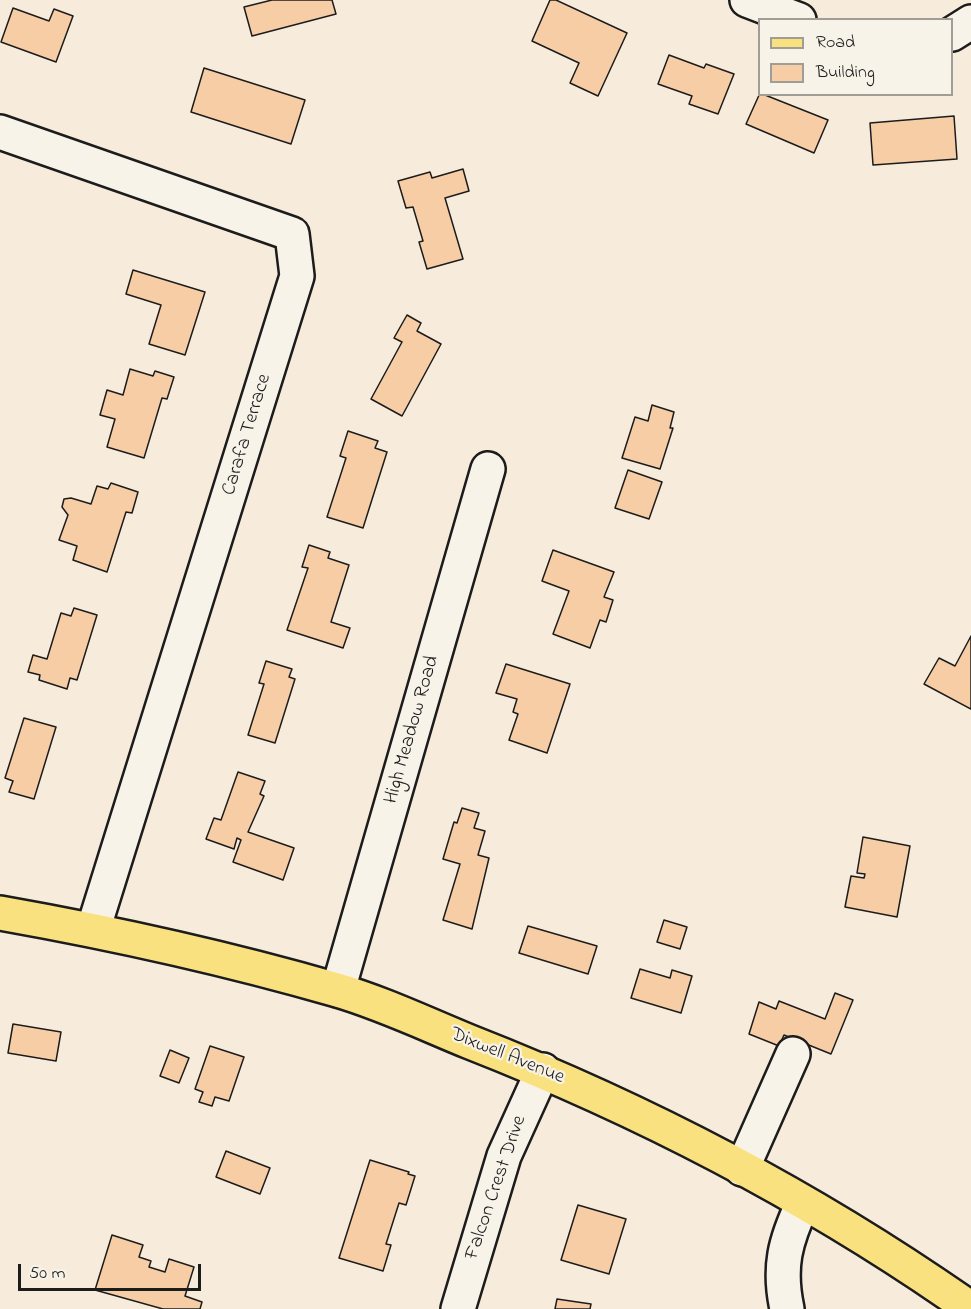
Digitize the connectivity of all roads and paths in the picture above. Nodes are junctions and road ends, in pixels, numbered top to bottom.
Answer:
1 (747, 0) edge
2 (794, 18) edge
3 (971, 22) edge
4 (953, 33) edge
5 (0, 132) edge
6 (488, 469) dead end
7 (0, 913) edge
8 (93, 930) junction
9 (339, 990) junction
10 (793, 1054) dead end
11 (543, 1070) junction
12 (742, 1170) junction
13 (803, 1203) junction
14 (458, 1309) edge
15 (788, 1309) edge
16 (970, 1309) edge

1 - 2 street
3 - 4 street
5 - 8 street, Carafa Terrace
6 - 9 street, High Meadow Road
7 - 8 main road, Dixwell Avenue
8 - 9 main road, Dixwell Avenue
9 - 11 main road, Dixwell Avenue
10 - 12 street
11 - 12 main road, Dixwell Avenue
11 - 14 street, Falcon Crest Drive
12 - 13 main road, Dixwell Avenue
13 - 15 street
13 - 16 main road, Dixwell Avenue

